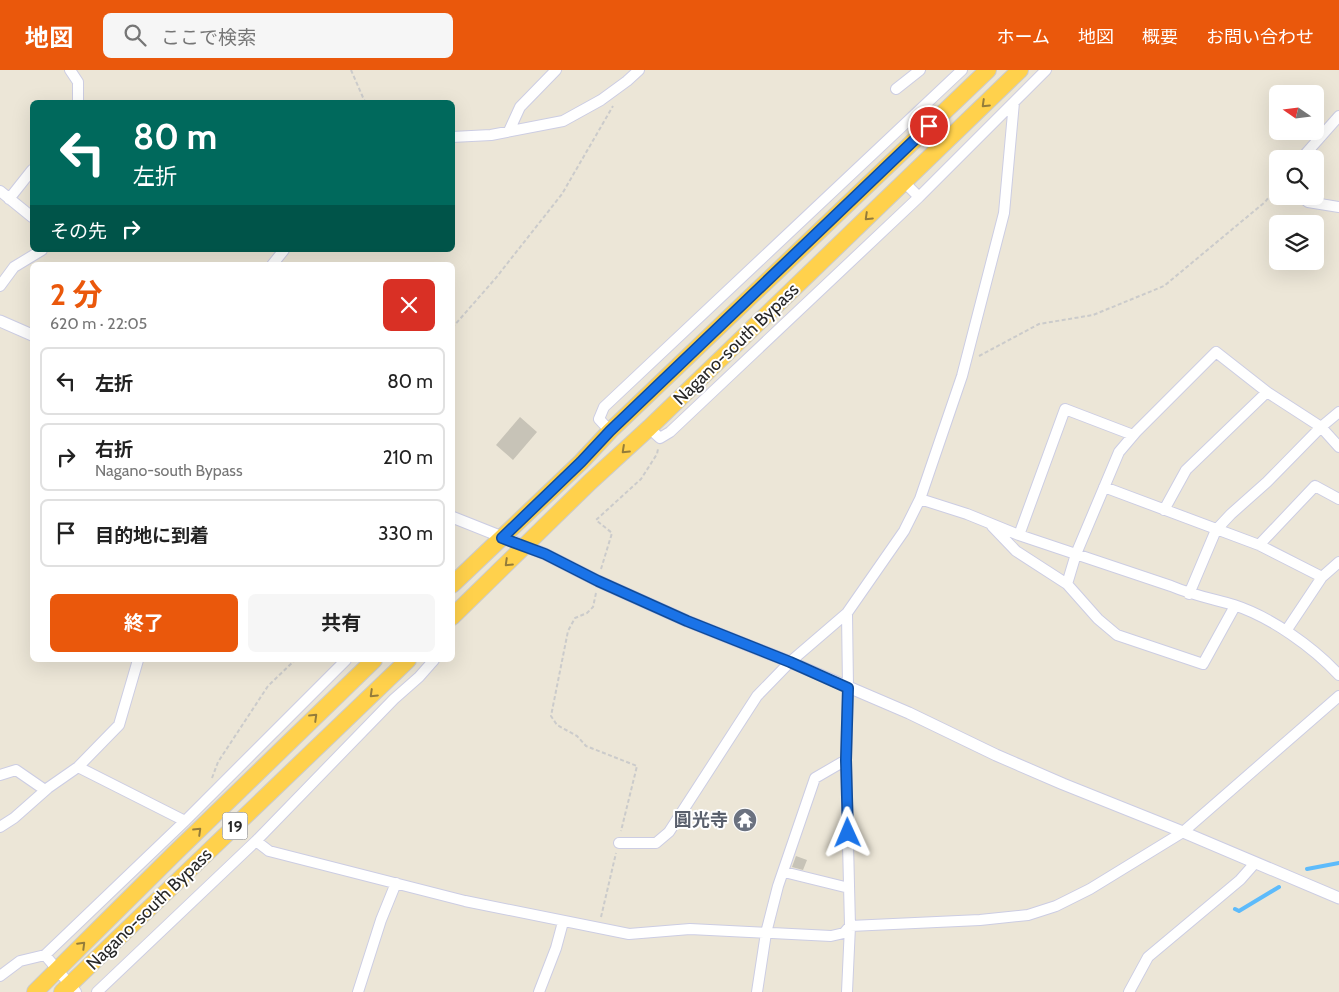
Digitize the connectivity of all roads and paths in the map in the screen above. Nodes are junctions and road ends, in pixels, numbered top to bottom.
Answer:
1 (70, 70) edge
2 (351, 70) edge
3 (556, 70) edge
4 (639, 70) edge
5 (920, 70) edge
6 (946, 70) edge
7 (988, 70) edge
8 (1020, 70) edge
9 (1046, 70) edge
10 (960, 72) edge
11 (896, 89) dead end
12 (78, 100) edge
13 (364, 100) edge
14 (1014, 102) junction
15 (613, 105) dead end
16 (1339, 116) edge
17 (509, 131) junction
18 (455, 137) edge
19 (1309, 150) edge
20 (875, 152) junction
21 (888, 166) junction
22 (30, 173) edge
23 (904, 182) junction
24 (0, 191) edge
25 (1269, 196) edge
26 (919, 197) junction
27 (9, 199) junction
28 (1324, 205) edge
29 (1339, 207) edge
30 (30, 215) edge
31 (39, 252) edge
32 (282, 252) edge
33 (274, 262) edge
34 (0, 286) edge
35 (0, 321) edge
36 (455, 325) edge
37 (30, 334) edge
38 (966, 363) junction
39 (1267, 392) junction
40 (1339, 412) edge
41 (1321, 427) junction
42 (610, 431) junction
43 (654, 433) junction
44 (1133, 435) junction
45 (1339, 447) edge
46 (1104, 487) junction
47 (920, 499) junction
48 (1339, 499) edge
49 (1164, 510) junction
50 (455, 518) edge
51 (990, 523) junction
52 (1216, 530) junction
53 (1019, 535) junction
54 (502, 538) junction
55 (1259, 545) junction
56 (525, 547) junction
57 (1076, 554) junction
58 (1339, 562) edge
59 (1322, 577) junction
60 (598, 581) junction
61 (455, 582) edge
62 (1067, 584) junction
63 (1189, 594) junction
64 (1235, 606) junction
65 (847, 613) junction
66 (455, 614) edge
67 (1286, 631) junction
68 (137, 662) edge
69 (293, 662) edge
70 (344, 662) edge
71 (372, 662) edge
72 (406, 662) edge
73 (432, 662) edge
74 (790, 662) junction
75 (1339, 675) edge
76 (848, 688) junction
77 (1339, 696) edge
78 (846, 760) junction
79 (78, 767) junction
80 (0, 775) edge
81 (212, 778) dead end
82 (48, 788) junction
83 (184, 821) junction
84 (0, 827) edge
85 (1183, 832) junction
86 (256, 841) junction
87 (619, 843) junction
88 (1255, 863) junction
89 (784, 872) junction
90 (396, 883) junction
91 (848, 888) junction
92 (1339, 898) edge
93 (563, 922) junction
94 (850, 926) junction
95 (599, 929) junction
96 (766, 933) junction
97 (45, 955) junction
98 (58, 970) junction
99 (0, 976) edge
100 (69, 990) edge
101 (36, 992) edge
102 (97, 992) edge
103 (358, 992) edge
104 (539, 992) edge
105 (757, 992) edge
106 (847, 992) edge
107 (1129, 992) edge

1 - 12 street
2 - 13 path
3 - 17 street
4 - 17 street
5 - 11 street
6 - 10 street
7 - 21 highway, Nagano-south Bypass
8 -> 23 highway, Nagano-south Bypass
9 - 14 street
10 - 20 street
14 - 26 street
14 - 38 street
15 - 36 path
16 - 19 street
17 - 18 street
20 - 21 street
20 - 42 street
21 - 42 highway, Nagano-south Bypass
22 - 27 street
23 - 26 street
23 -> 43 highway, Nagano-south Bypass
24 - 27 street
25 - 38 path
26 - 43 street
27 - 30 street
28 - 29 street
31 - 34 street
32 - 33 street
35 - 37 street
38 - 47 street
39 - 41 street
39 - 44 street
39 - 49 street
40 - 41 street
41 - 45 street
41 - 52 street
42 - 54 highway, Nagano-south Bypass
43 -> 56 highway, Nagano-south Bypass
43 - 60 path
44 - 46 street
44 - 53 street
46 - 49 street
46 - 57 street
47 - 51 street
47 - 65 street
48 - 55 street
49 - 52 street
50 - 54 street
51 - 53 street
51 - 62 street
52 - 55 street
52 - 63 street
53 - 57 street
54 - 56 street
54 - 61 highway, Nagano-south Bypass
55 - 59 street
56 - 60 street
56 -> 66 highway, Nagano-south Bypass
57 - 62 street
57 - 63 street
58 - 59 street
59 - 67 street
60 - 74 street
60 - 87 path
62 - 64 street
63 - 64 street
64 - 67 street
65 - 74 street
65 - 76 street
67 - 75 street
68 - 79 street
69 - 81 path
70 - 83 street
98 -> 71 highway, Nagano-south Bypass / 19
72 -> 100 highway, Nagano-south Bypass / 19
73 - 86 street
74 - 76 street
74 - 87 street
76 - 78 street
76 - 85 street
77 - 85 street
78 - 89 street
78 - 91 street
79 - 82 street
79 - 83 street
80 - 82 street
82 - 84 street
83 - 97 street
85 - 88 street
85 - 94 street
86 - 90 street
86 - 102 street
87 - 95 path
88 - 92 street
88 - 107 street
89 - 91 street
89 - 96 street
90 - 93 street
90 - 103 street
91 - 94 street
93 - 95 street
93 - 104 street
94 - 96 street
94 - 106 street
95 - 96 street
96 - 105 street
97 - 98 street
97 - 99 street
98 - 100 street
98 - 101 highway, Nagano-south Bypass / 19

